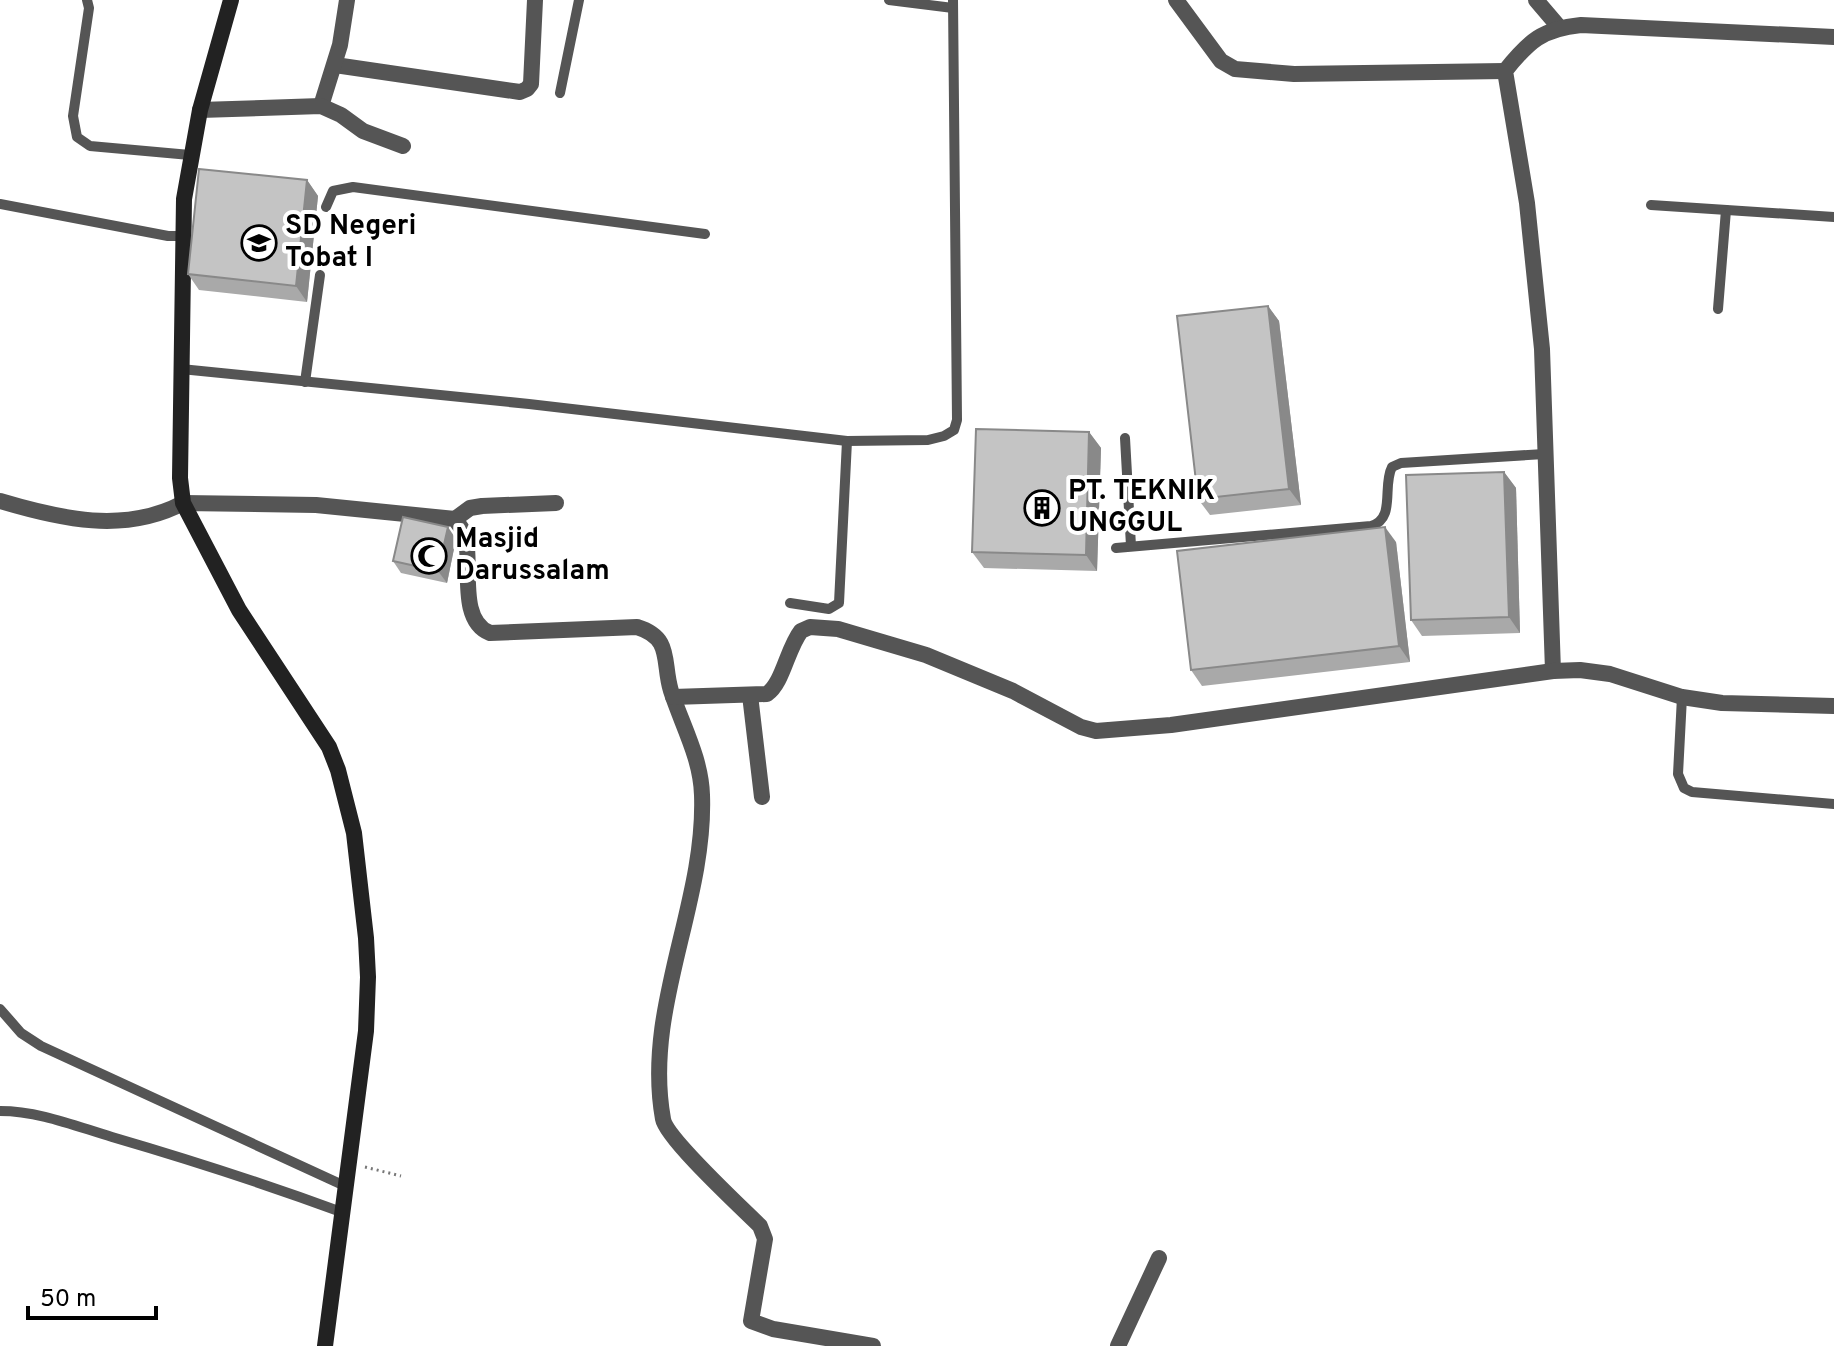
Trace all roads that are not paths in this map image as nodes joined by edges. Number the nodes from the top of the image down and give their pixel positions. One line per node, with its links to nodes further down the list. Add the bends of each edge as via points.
1 (87, 0): 18 (lane, via 73,116 77,137 90,146)
2 (231, 0): 16 (main road)
3 (347, 0): 12 (street)
4 (535, 0): 12 (street, via 531,84 520,92)
5 (579, 0): 14 (lane)
6 (889, 0): 9 (lane)
7 (1176, 0): 13 (street, via 1221,61 1235,69 1294,74)
8 (1536, 0): 10 (street)
9 (953, 4): 31 (lane, via 957,420 954,430 928,440)
10 (1559, 27): 11 (street); 13 (street, via 1541,34)
11 (1834, 37)
12 (335, 65): 15 (street)
13 (1505, 71): 32 (street, via 1527,203 1542,349)
14 (560, 93)
15 (321, 106): 16 (street); 17 (street, via 363,131)
16 (200, 110): 18 (main road)
17 (403, 146)
18 (190, 155): 25 (main road)
19 (0, 204): 25 (lane)
20 (1651, 205): 22 (lane)
21 (326, 207): 24 (lane, via 333,191 353,187)
22 (1726, 210): 23 (lane); 27 (lane)
23 (1834, 217)
24 (705, 234)
25 (182, 236): 28 (main road)
26 (320, 275): 29 (lane)
27 (1718, 309)
28 (181, 369): 29 (lane); 34 (main road)
29 (305, 382): 31 (lane)
30 (1125, 438): 37 (lane)
31 (847, 441): 39 (lane, via 839,603 829,609)
32 (1544, 454): 37 (lane, via 1401,463 1388,475 1385,517 1371,526); 40 (street)
33 (0, 501): 34 (street, via 90,522 164,513)
34 (183, 503): 36 (street, via 316,505); 49 (main road, via 239,610 321,733 347,800 361,881 368,977)
35 (556, 503): 36 (street, via 482,506)
36 (455, 519): 42 (street, via 465,536 468,588 480,629 650,631 665,651)
37 (1131, 546): 38 (lane)
38 (1116, 548)
39 (790, 603)
40 (1553, 671): 41 (street, via 1096,731 926,655 822,626 795,637 775,689); 43 (street, via 1610,674)
41 (750, 695): 42 (street); 45 (street)
42 (673, 697): 52 (street, via 696,757 703,796 695,879 662,1034 663,1119 671,1134 760,1226 765,1239 751,1321)
43 (1682, 697): 44 (street); 46 (lane, via 1678,774 1684,788)
44 (1834, 706)
45 (762, 797)
46 (1834, 804)
47 (0, 1009): 49 (lane, via 41,1046)
48 (0, 1111): 50 (lane, via 24,1111 160,1151)
49 (347, 1187): 50 (main road)
50 (344, 1213): 53 (main road)
51 (1159, 1258): 55 (street)
52 (844, 1344): 54 (street)
53 (325, 1346)
54 (873, 1346)
55 (1118, 1346)

